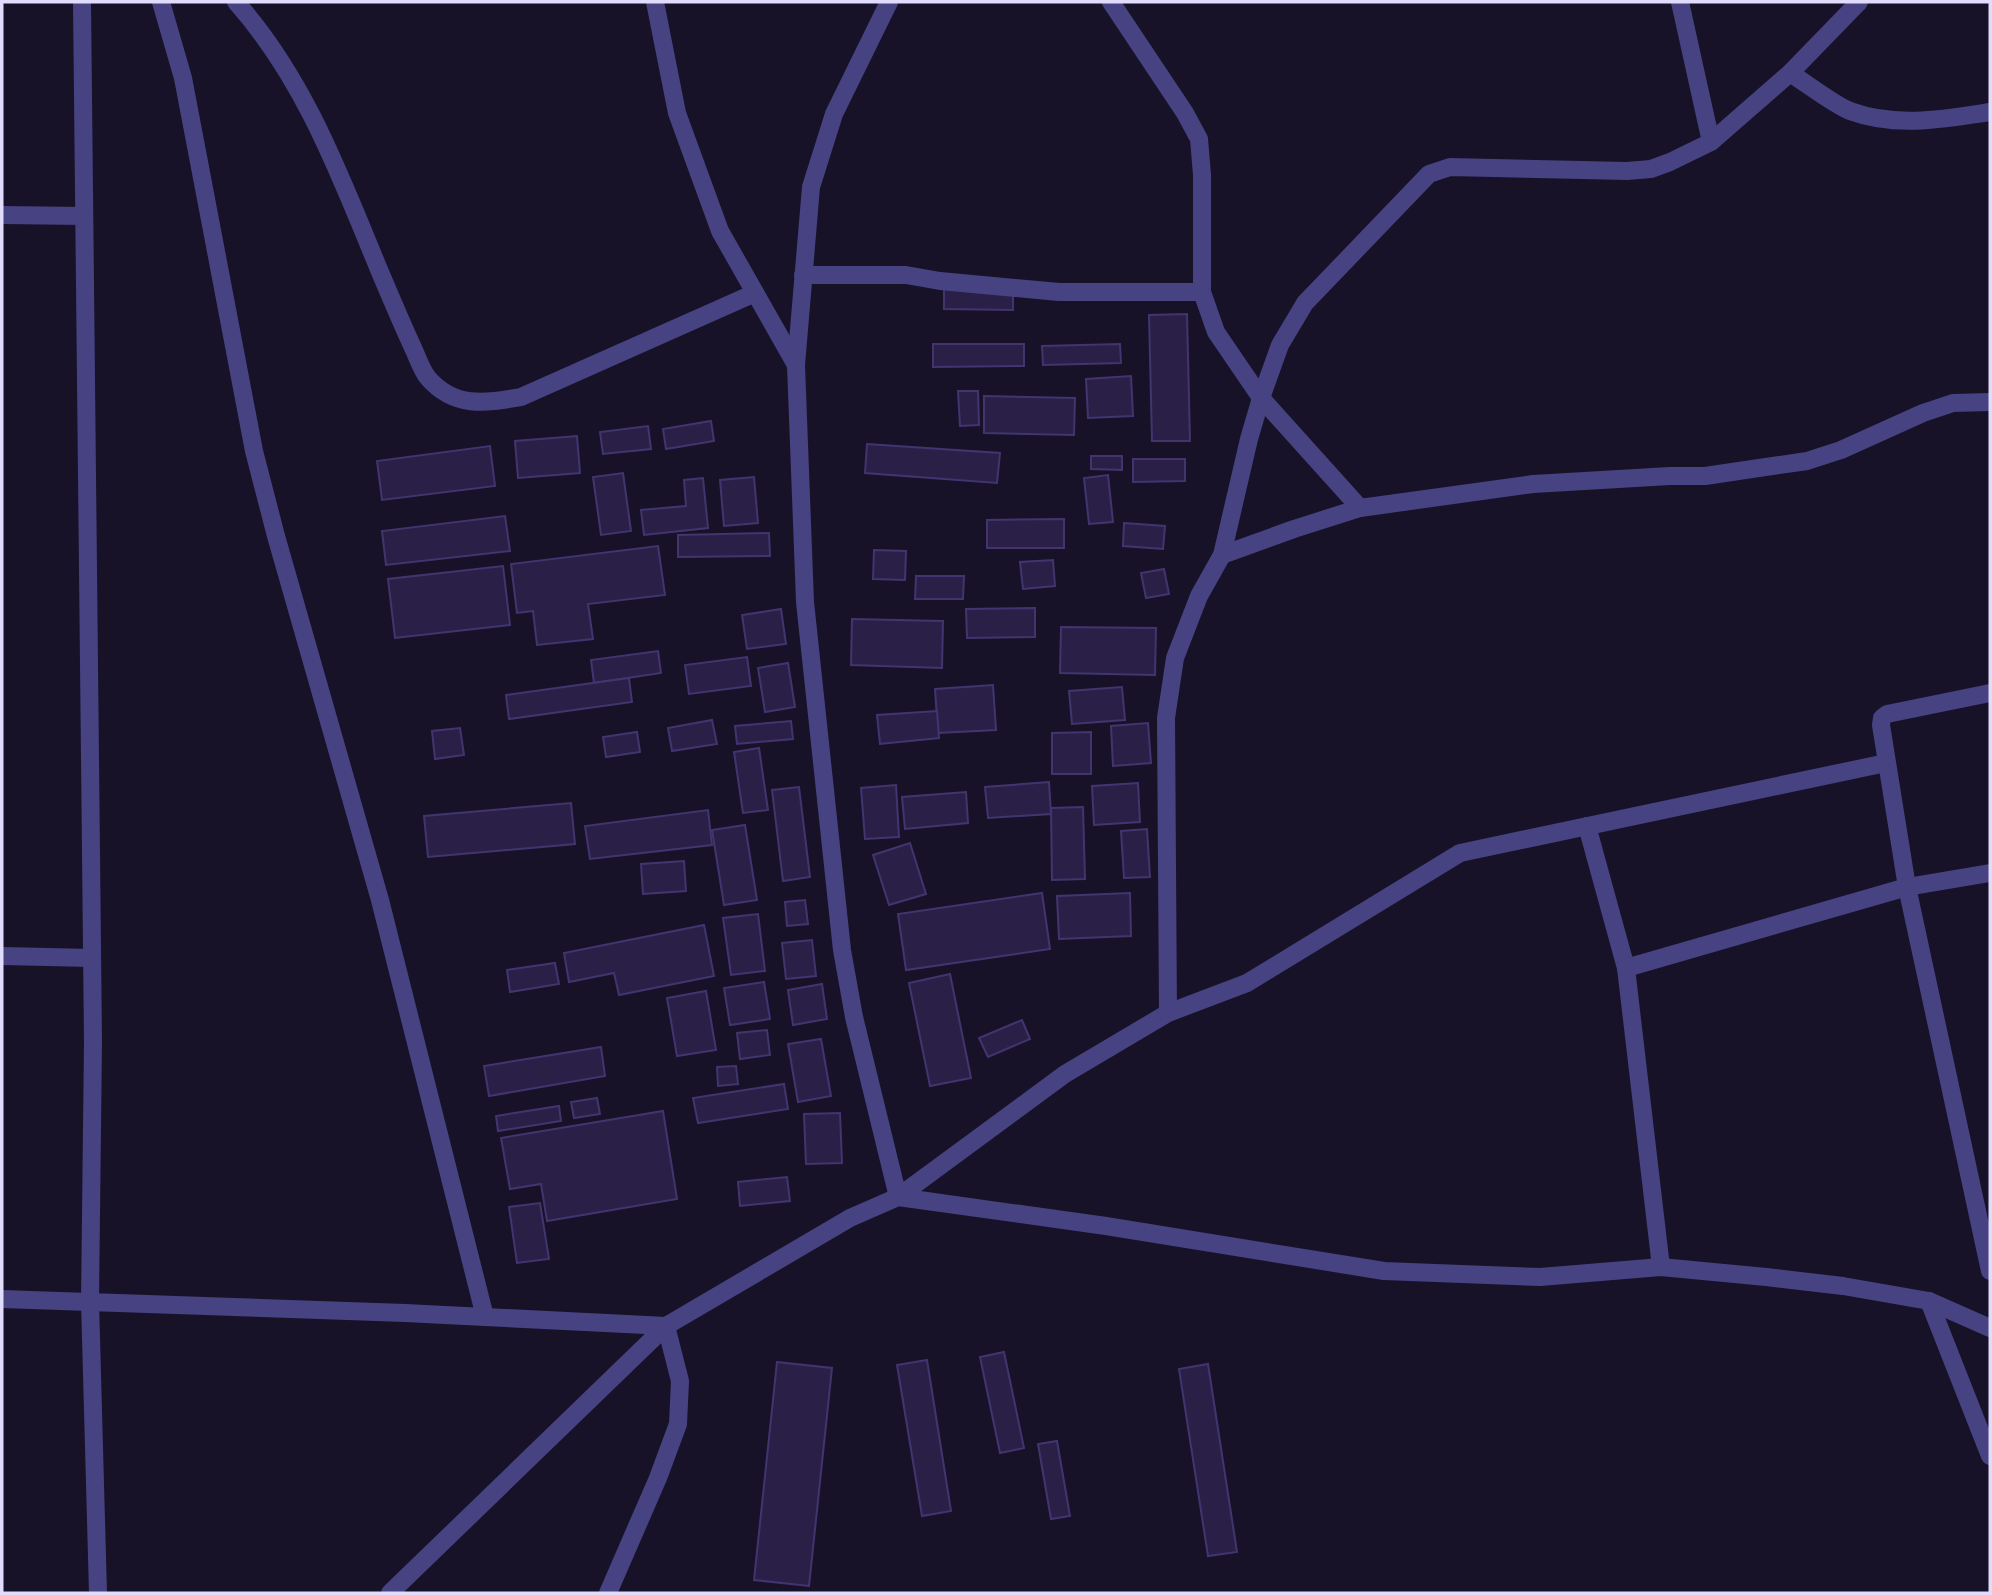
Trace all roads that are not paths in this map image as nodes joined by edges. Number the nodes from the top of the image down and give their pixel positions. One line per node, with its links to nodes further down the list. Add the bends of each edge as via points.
1 (82, 2): 13 (street)
2 (161, 2): 37 (street, via 183,78 254,451 380,900)
3 (236, 2): 16 (street, via 308,105 427,377 452,397 483,403 521,397)
4 (655, 2): 16 (street, via 677,113 720,231)
5 (889, 2): 14 (street, via 834,114 811,187)
6 (1111, 2): 15 (street, via 1199,139)
7 (1680, 2): 11 (street)
8 (1859, 2): 9 (street)
9 (1790, 73): 10 (street, via 1849,111 1888,120 1932,121); 11 (street)
10 (1990, 112)
11 (1711, 142): 18 (street, via 1651,169 1450,167 1429,174 1305,303 1280,345)
12 (2, 215): 13 (street)
13 (85, 216): 28 (street)
14 (803, 275): 15 (street, via 906,275 1059,292); 17 (street)
15 (1202, 292): 18 (street, via 1216,332)
16 (755, 293): 17 (street)
17 (796, 365): 31 (street, via 805,602 842,950)
18 (1261, 398): 20 (street); 21 (street)
19 (1990, 402): 20 (street, via 1953,402 1807,461 1705,477 1533,484)
20 (1360, 508): 21 (street)
21 (1222, 555): 30 (street, via 1199,596 1175,659 1166,718)
22 (1990, 693): 23 (street, via 1887,714 1881,725)
23 (1886, 763): 24 (street); 26 (street)
24 (1587, 826): 29 (street); 30 (street, via 1460,853 1247,983)
25 (1990, 873): 26 (street)
26 (1907, 887): 29 (street); 33 (street)
27 (2, 956): 28 (street)
28 (92, 958): 35 (street)
29 (1626, 968): 32 (street)
30 (1168, 1013): 31 (street, via 1065,1074)
31 (898, 1198): 32 (street, via 1384,1270 1541,1277); 38 (street, via 850,1218)
32 (1661, 1267): 36 (street, via 1843,1286)
33 (1990, 1271)
34 (2, 1298): 35 (street)
35 (90, 1301): 37 (street); 41 (street)
36 (1929, 1301): 39 (street); 40 (street)
37 (485, 1317): 38 (street)
38 (666, 1326): 42 (street); 43 (street, via 680,1381 678,1424)
39 (1990, 1328)
40 (1990, 1456)
41 (98, 1593)
42 (390, 1593)
43 (608, 1593)

